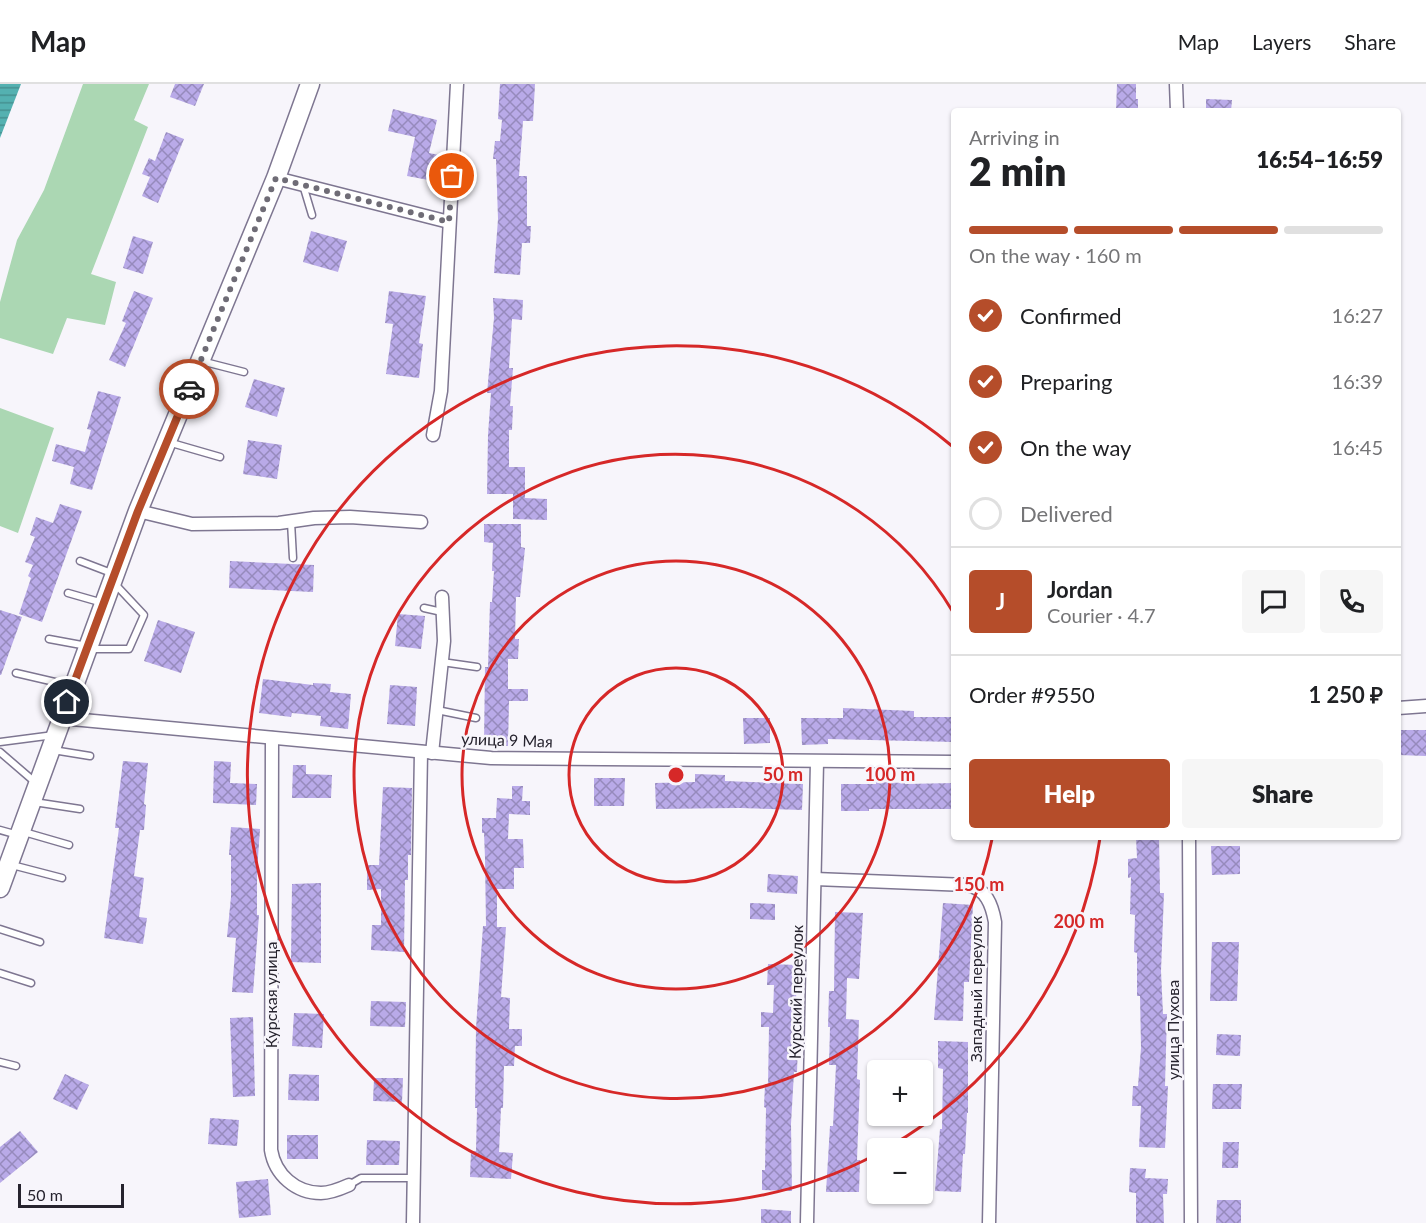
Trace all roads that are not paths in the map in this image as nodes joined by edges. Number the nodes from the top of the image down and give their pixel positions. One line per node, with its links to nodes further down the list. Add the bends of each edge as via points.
1 (310, 84): 5 (street)
2 (457, 84): 8 (street)
3 (1176, 84): 4 (street)
4 (1177, 108)
5 (276, 178): 6 (street); 9 (street)
6 (303, 185): 7 (lane); 8 (street)
7 (312, 215)
8 (449, 222): 11 (street, via 441,391)
9 (201, 361): 10 (lane); 12 (street)
10 (244, 372)
11 (433, 435)
12 (167, 441): 13 (lane); 14 (street)
13 (220, 458)
14 (138, 511): 15 (street, via 192,524); 19 (street)
15 (291, 522): 16 (street, via 350,517); 17 (lane)
16 (421, 522)
17 (293, 558)
18 (80, 561): 19 (lane)
19 (113, 577): 22 (street); 26 (lane, via 144,615 129,649)
20 (69, 593): 22 (lane)
21 (442, 597): 24 (street)
22 (104, 603): 26 (street)
23 (424, 608): 24 (lane)
24 (442, 612): 27 (street)
25 (49, 639): 26 (lane)
26 (87, 647): 30 (street)
27 (441, 662): 28 (lane); 33 (street, via 433,690)
28 (477, 667)
29 (16, 673): 30 (lane)
30 (73, 686): 35 (street)
31 (1426, 706): 32 (street)
32 (1401, 708)
33 (437, 710): 34 (lane); 39 (street)
34 (476, 717)
35 (55, 734): 36 (street, улица 9 Мая); 37 (lane); 40 (lane); 43 (street)
36 (272, 738): 39 (street, улица 9 Мая); 60 (street, Курская улица, via 272,1158 283,1177 312,1192 323,1194)
37 (0, 742)
38 (0, 752): 43 (lane)
39 (427, 752): 41 (street, улица 9 Мая, via 491,758); 59 (street)
40 (90, 756)
41 (817, 762): 42 (street, улица 9 Мая); 51 (street, Курский переулок)
42 (951, 762)
43 (34, 793): 44 (lane); 46 (street)
44 (80, 809)
45 (0, 830): 46 (lane)
46 (20, 833): 48 (lane); 49 (street)
47 (1189, 840): 64 (street, улица Пухова)
48 (69, 845)
49 (5, 867): 50 (lane); 52 (street)
50 (62, 879)
51 (815, 879): 62 (street, Курский переулок); 63 (street, Западный переулок, via 967,885 978,888 989,901 995,930)
52 (0, 888)
53 (0, 930): 54 (lane)
54 (40, 942)
55 (0, 973): 56 (lane)
56 (31, 983)
57 (0, 1062): 58 (lane)
58 (16, 1066)
59 (414, 1178): 60 (lane, via 361,1178); 61 (street)
60 (349, 1185)
61 (413, 1223)
62 (807, 1223)
63 (989, 1223)
64 (1191, 1223)

